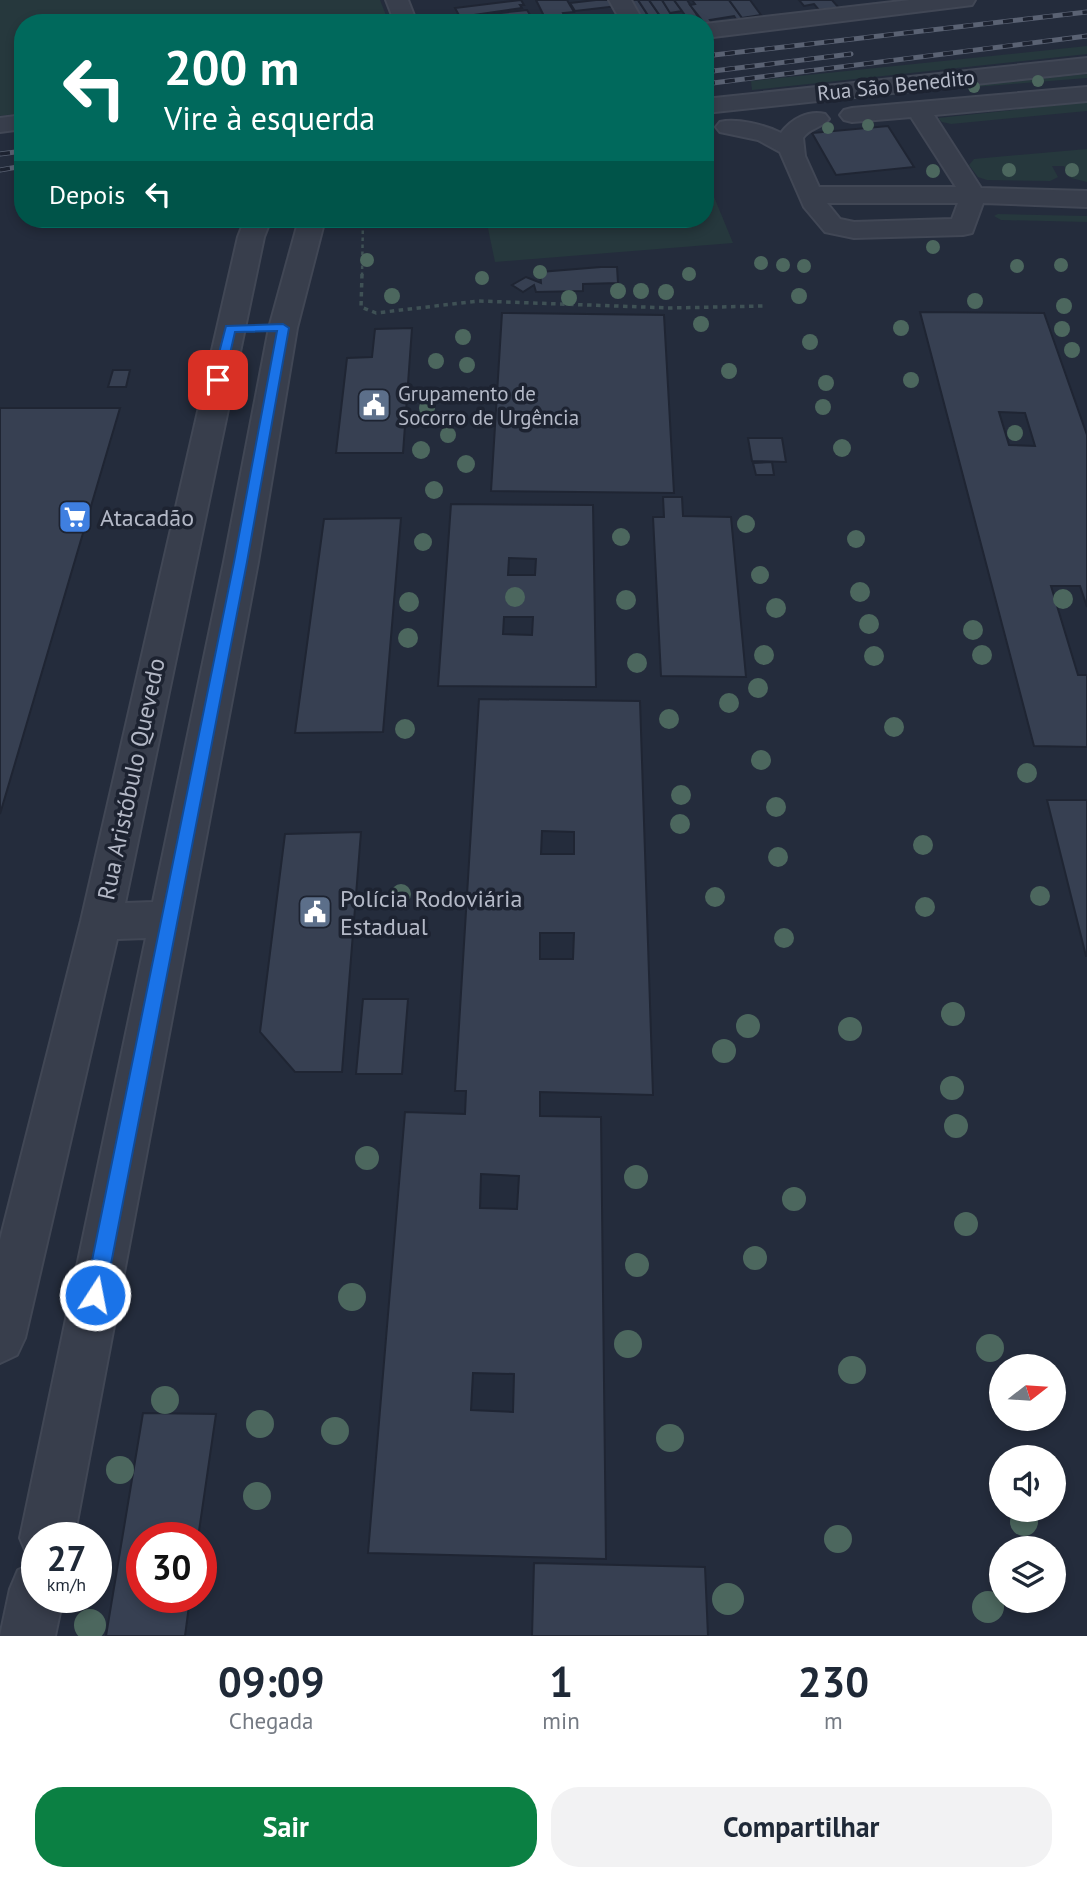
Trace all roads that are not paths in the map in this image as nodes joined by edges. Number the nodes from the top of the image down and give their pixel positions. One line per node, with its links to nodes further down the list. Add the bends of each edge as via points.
1 (762, 0): 3 (street)
2 (964, 0): 3 (street)
3 (779, 22): 4 (street)
4 (714, 30)
5 (1087, 65): 7 (street, Rua São Benedito)
6 (1087, 94): 8 (street)
7 (714, 105)
8 (918, 109): 9 (street); 14 (street)
9 (817, 119): 10 (street); 11 (street, via 798,128)
10 (716, 128): 11 (street, via 765,134)
11 (789, 147): 13 (street)
12 (1074, 191): 14 (street)
13 (810, 195): 14 (street); 14 (street, via 824,220 854,230 963,227)
14 (973, 195)
15 (254, 228): 17 (street, Rua Aristóbulo Quevedo)
16 (310, 228): 18 (street)
17 (230, 328): 18 (street); 20 (street, Rua Aristóbulo Quevedo)
18 (283, 328): 19 (street)
19 (168, 920): 20 (street); 22 (street)
20 (101, 921): 21 (street, Rua Aristóbulo Quevedo)
21 (0, 1338)
22 (50, 1522)
23 (32, 1613): 24 (street)
24 (27, 1636)

